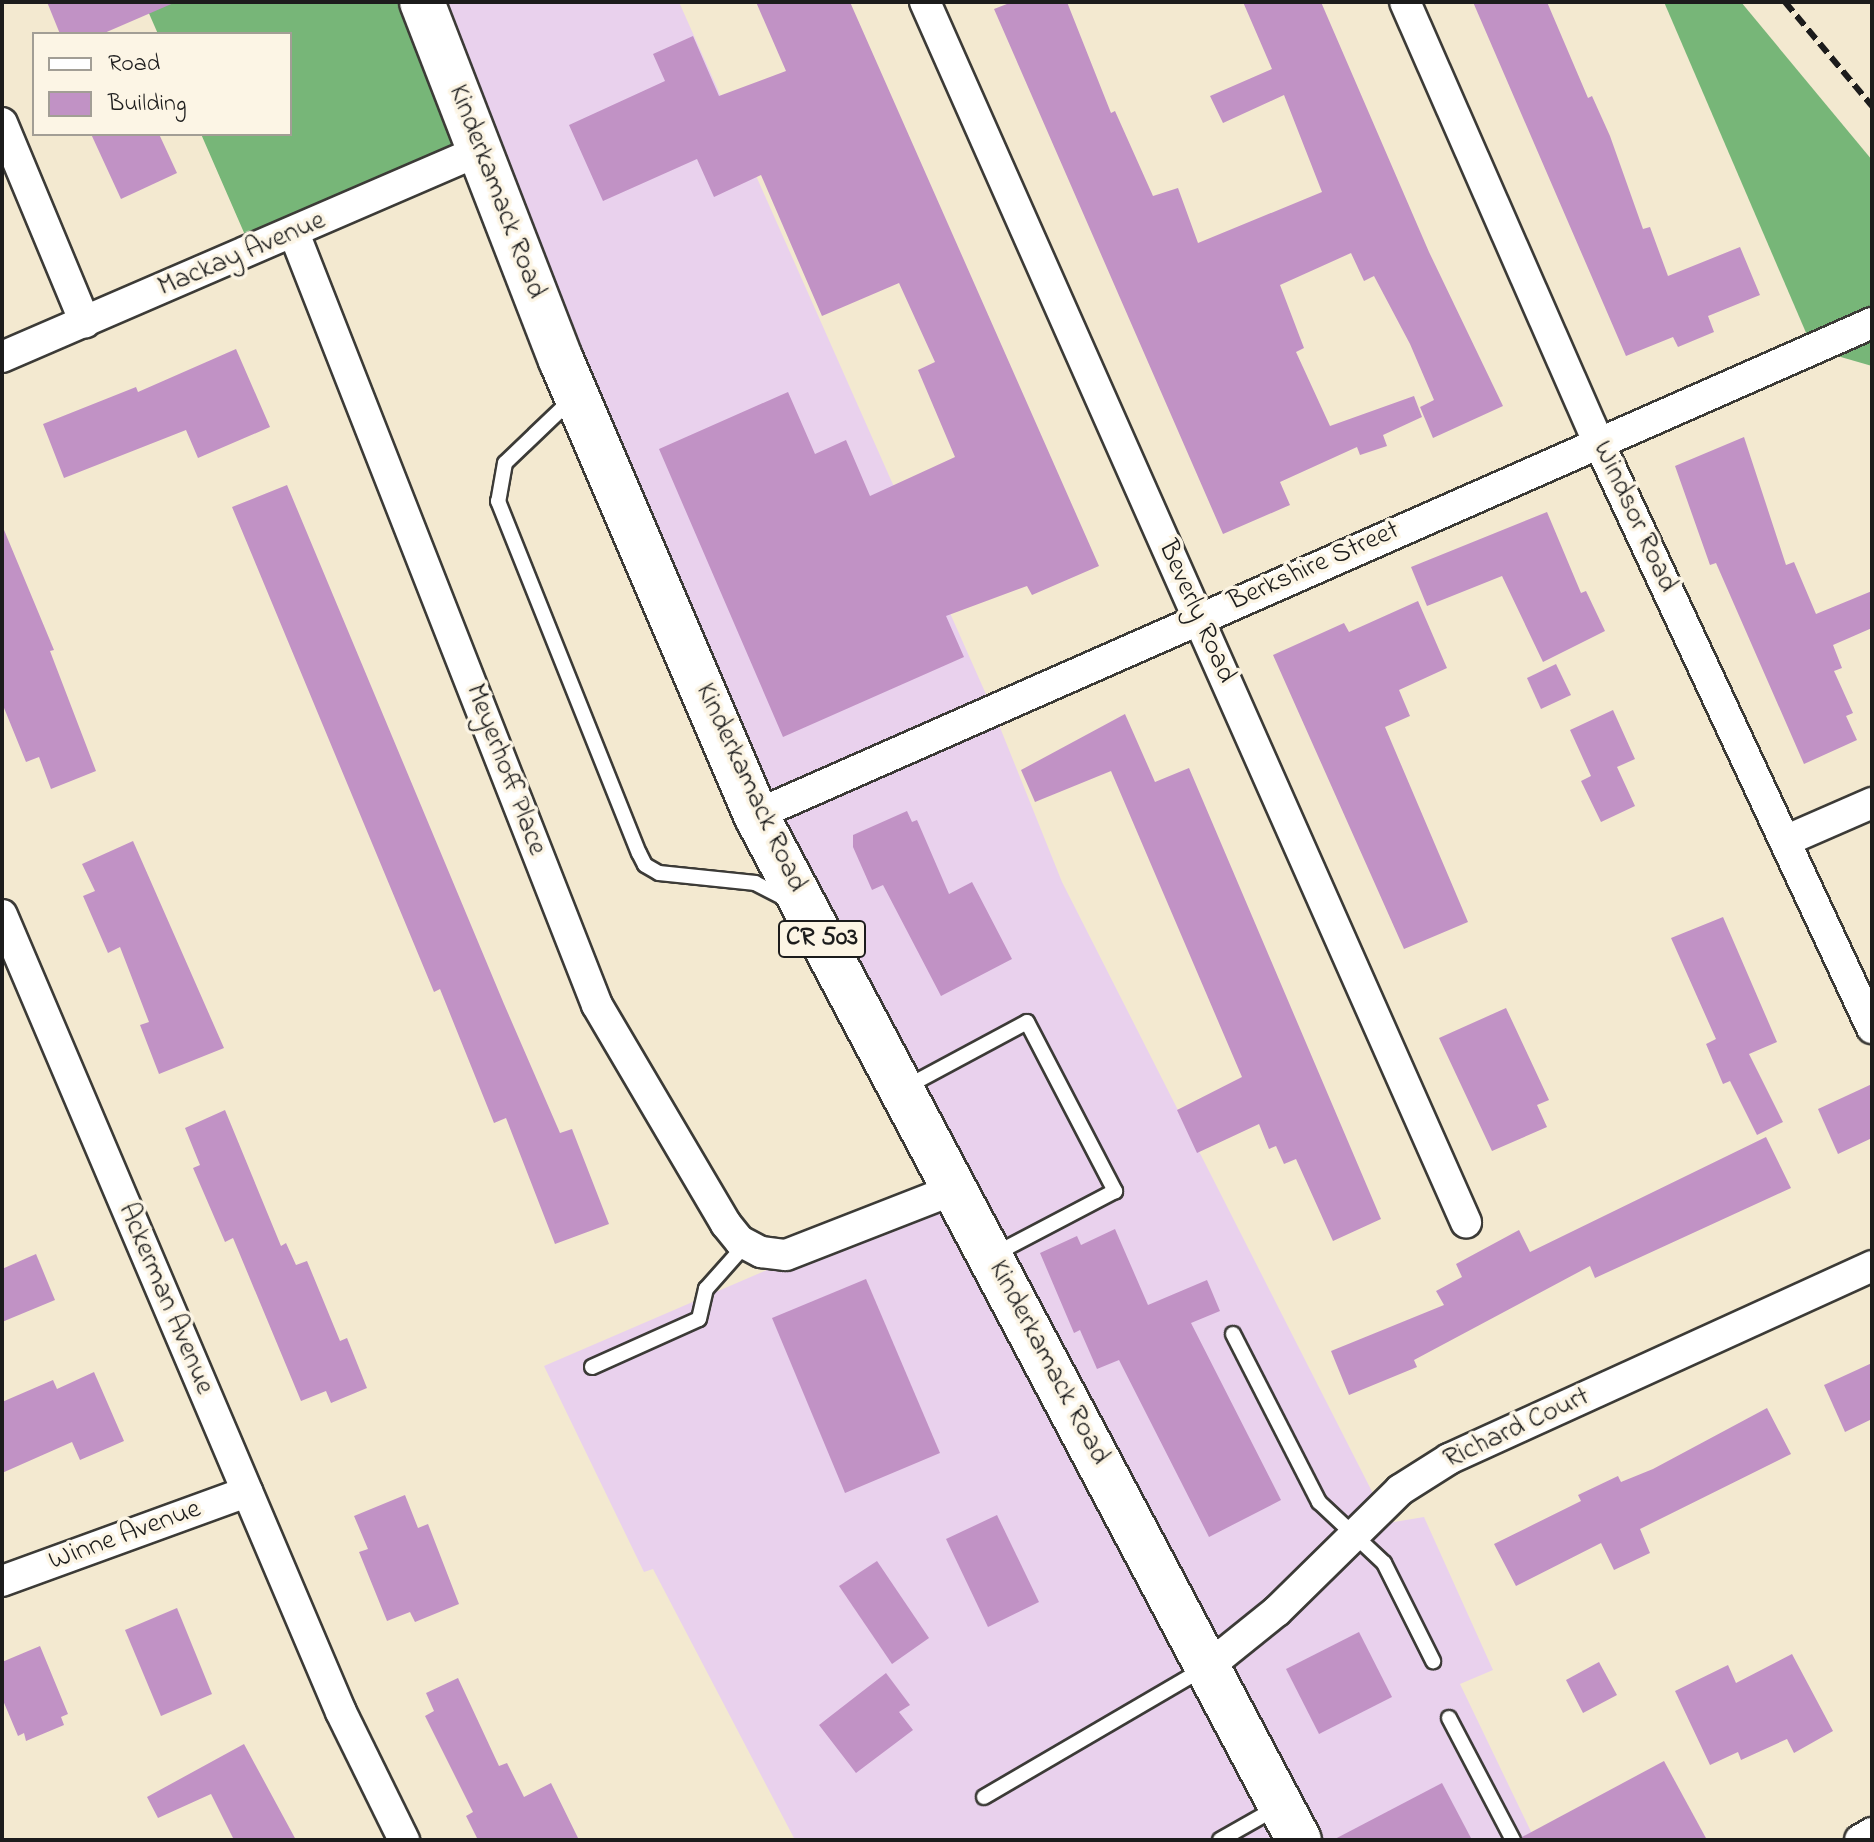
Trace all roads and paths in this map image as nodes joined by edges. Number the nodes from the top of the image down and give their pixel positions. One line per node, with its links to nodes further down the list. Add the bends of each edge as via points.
1 (422, 2): 5 (main road, Kinderkamack Road / CR 503)
2 (925, 2): 12 (street, Beverly Road)
3 (1405, 2): 11 (street, Windsor Road)
4 (2, 123): 7 (street)
5 (481, 150): 6 (street, Mackay Avenue); 10 (main road, Kinderkamack Road / CR 503)
6 (294, 233): 7 (street, Mackay Avenue); 22 (street, Meyerhoff Place, via 597,1005 726,1224)
7 (85, 322): 9 (street, Mackay Avenue)
8 (1872, 323): 11 (street, Berkshire Street)
9 (2, 357)
10 (577, 395): 14 (main road, Kinderkamack Road / CR 503); 17 (lane, via 505,463 498,501 639,853 645,865 659,873 766,886)
11 (1598, 441): 12 (street, Berkshire Street); 15 (street, Windsor Road)
12 (1199, 618): 14 (street, Berkshire Street); 21 (street, Beverly Road)
13 (1872, 803): 15 (street)
14 (756, 815): 17 (main road, Kinderkamack Road / CR 503)
15 (1785, 841): 18 (street, Windsor Road)
16 (2, 915): 27 (street, Ackerman Avenue)
17 (810, 915): 19 (main road, Kinderkamack Road / CR 503)
18 (1872, 1028)
19 (902, 1089): 20 (main road, Kinderkamack Road / CR 503); 23 (lane, via 1027,1022 1115,1191)
20 (955, 1189): 22 (street, via 786,1255); 23 (main road, Kinderkamack Road / CR 503)
21 (1466, 1222)
22 (746, 1244): 26 (lane, via 706,1289 699,1319)
23 (991, 1256): 31 (main road, Kinderkamack Road / CR 503)
24 (1872, 1266): 28 (street, Richard Court, via 1449,1459 1400,1490)
25 (1233, 1334): 28 (lane, via 1319,1502)
26 (592, 1367)
27 (247, 1492): 29 (street, Winne Avenue); 36 (street, Ackerman Avenue)
28 (1353, 1539): 30 (lane, via 1384,1563); 31 (street, Richard Court)
29 (2, 1581)
30 (1433, 1661)
31 (1210, 1665): 33 (lane); 34 (main road, Kinderkamack Road / CR 503)
32 (1449, 1718): 38 (lane)
33 (984, 1797)
34 (1290, 1822): 37 (lane)
35 (1872, 1833): 39 (street)
36 (404, 1840)
37 (1220, 1840)
38 (1513, 1840)
39 (1860, 1840)

